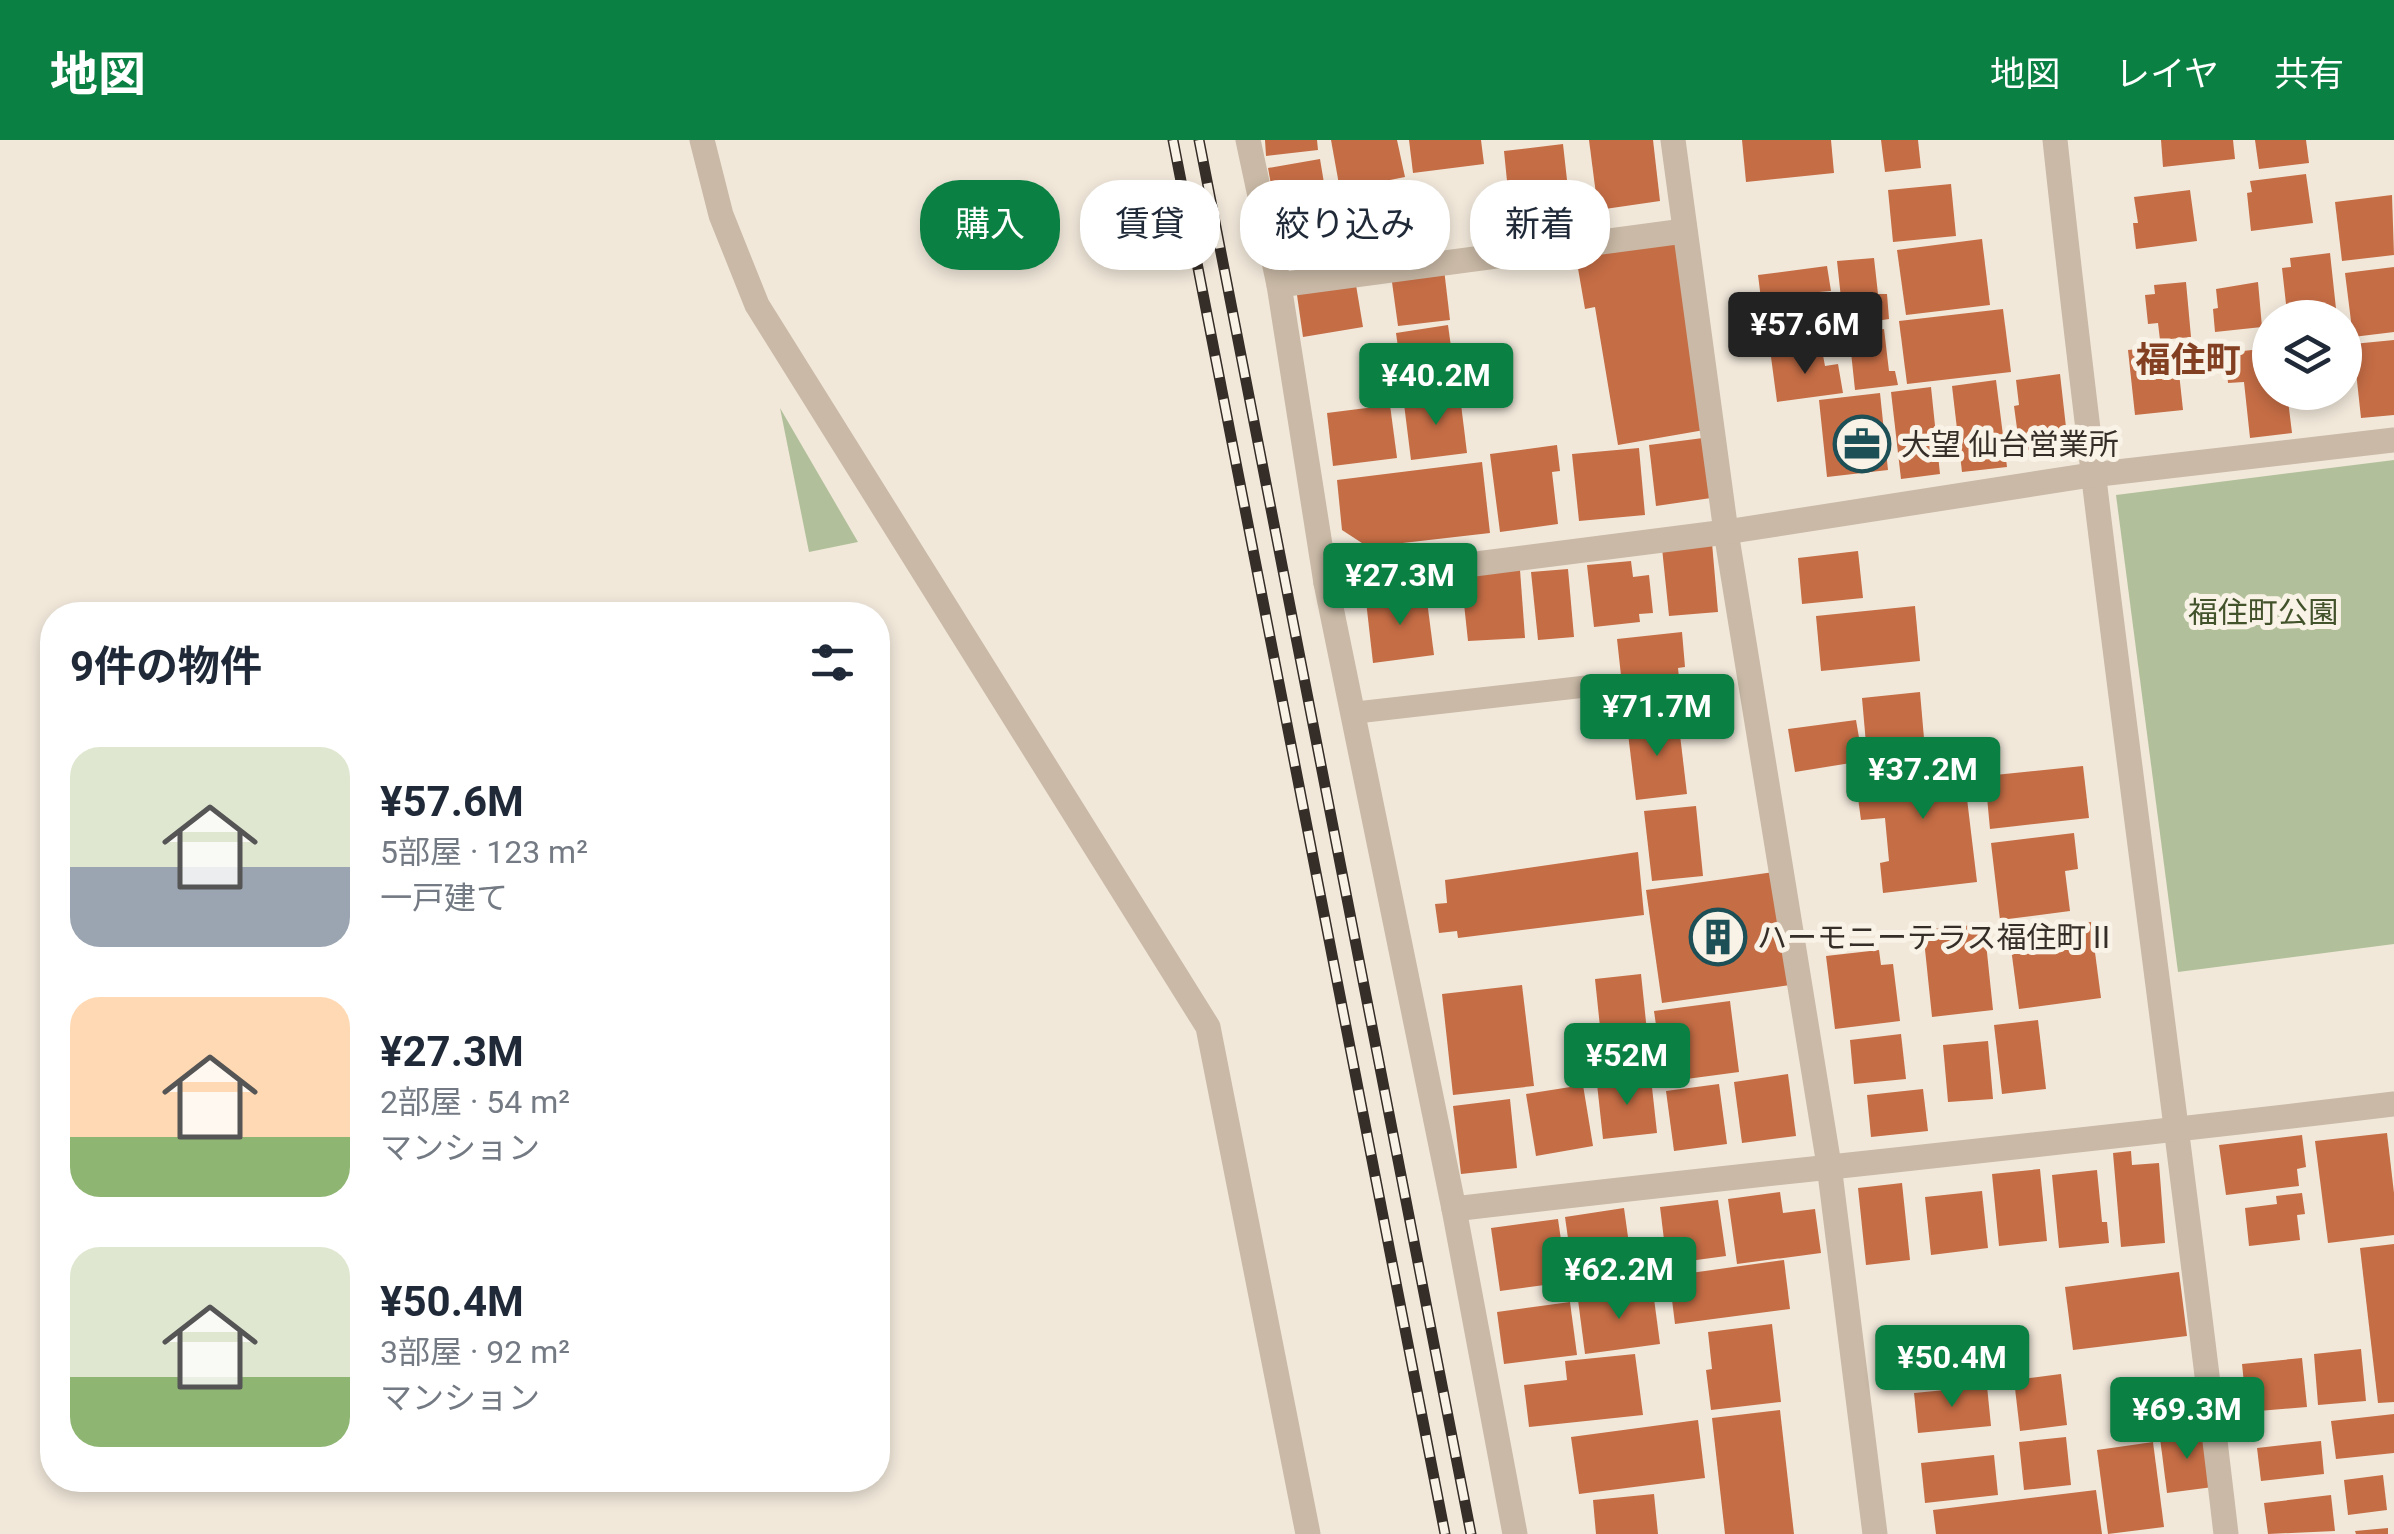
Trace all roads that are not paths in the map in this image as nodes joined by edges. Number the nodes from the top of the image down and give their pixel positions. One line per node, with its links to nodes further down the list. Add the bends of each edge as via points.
1 (702, 140): 17 (street, via 721,214 757,305 1208,1027)
2 (1248, 140): 6 (street)
3 (1673, 140): 5 (street)
4 (2055, 140): 8 (street)
5 (1684, 231): 6 (street); 9 (street)
6 (1279, 285): 10 (street)
7 (2394, 440): 8 (street)
8 (2091, 475): 9 (street); 14 (street)
9 (1726, 532): 10 (street); 15 (street)
10 (1326, 582): 12 (street)
11 (1599, 685): 12 (lane)
12 (1352, 714): 16 (street)
13 (2394, 1104): 14 (street)
14 (2179, 1130): 15 (street); 20 (street)
15 (1830, 1165): 16 (street); 19 (street)
16 (1454, 1209): 18 (street)
17 (1308, 1534)
18 (1514, 1534)
19 (1874, 1534)
20 (2226, 1534)

